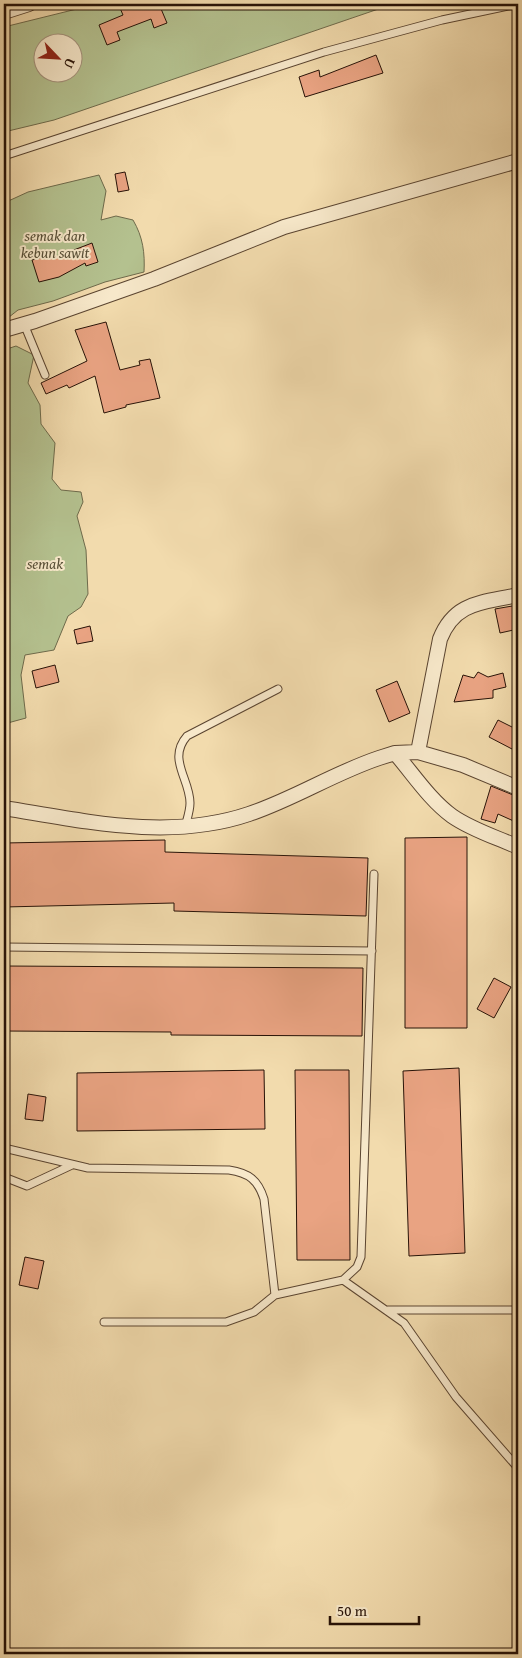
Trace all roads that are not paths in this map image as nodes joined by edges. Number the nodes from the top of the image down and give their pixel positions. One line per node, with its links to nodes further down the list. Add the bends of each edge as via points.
1 (29, 4): 3 (street)
2 (518, 4): 4 (lane, via 442,20 324,52)
3 (4, 12)
4 (4, 156)
5 (518, 161): 6 (street, via 284,226 154,279)
6 (24, 324): 7 (street); 8 (lane)
7 (4, 330)
8 (45, 375)
9 (518, 595): 11 (street, via 460,609 444,627)
10 (278, 689): 15 (lane, via 187,736 182,742 178,756 190,804)
11 (418, 752): 12 (street); 13 (street, via 463,765)
12 (395, 753): 15 (street, via 361,764 249,814 203,826); 16 (street, via 452,816)
13 (518, 788)
14 (4, 808): 15 (street, via 118,826)
15 (185, 827)
16 (518, 847)
17 (374, 874): 19 (lane)
18 (4, 946): 19 (lane)
19 (372, 951): 23 (lane, via 360,1257 357,1267)
20 (4, 1148): 21 (lane)
21 (72, 1165): 22 (lane, via 30,1185); 24 (lane, via 229,1170 252,1177 260,1186 264,1199)
22 (4, 1177)
23 (343, 1280): 24 (lane); 25 (lane)
24 (275, 1295): 27 (lane, via 254,1312 226,1322)
25 (388, 1310): 26 (lane); 28 (lane, via 413,1334 456,1397)
26 (518, 1310)
27 (104, 1322)
28 (518, 1468)

